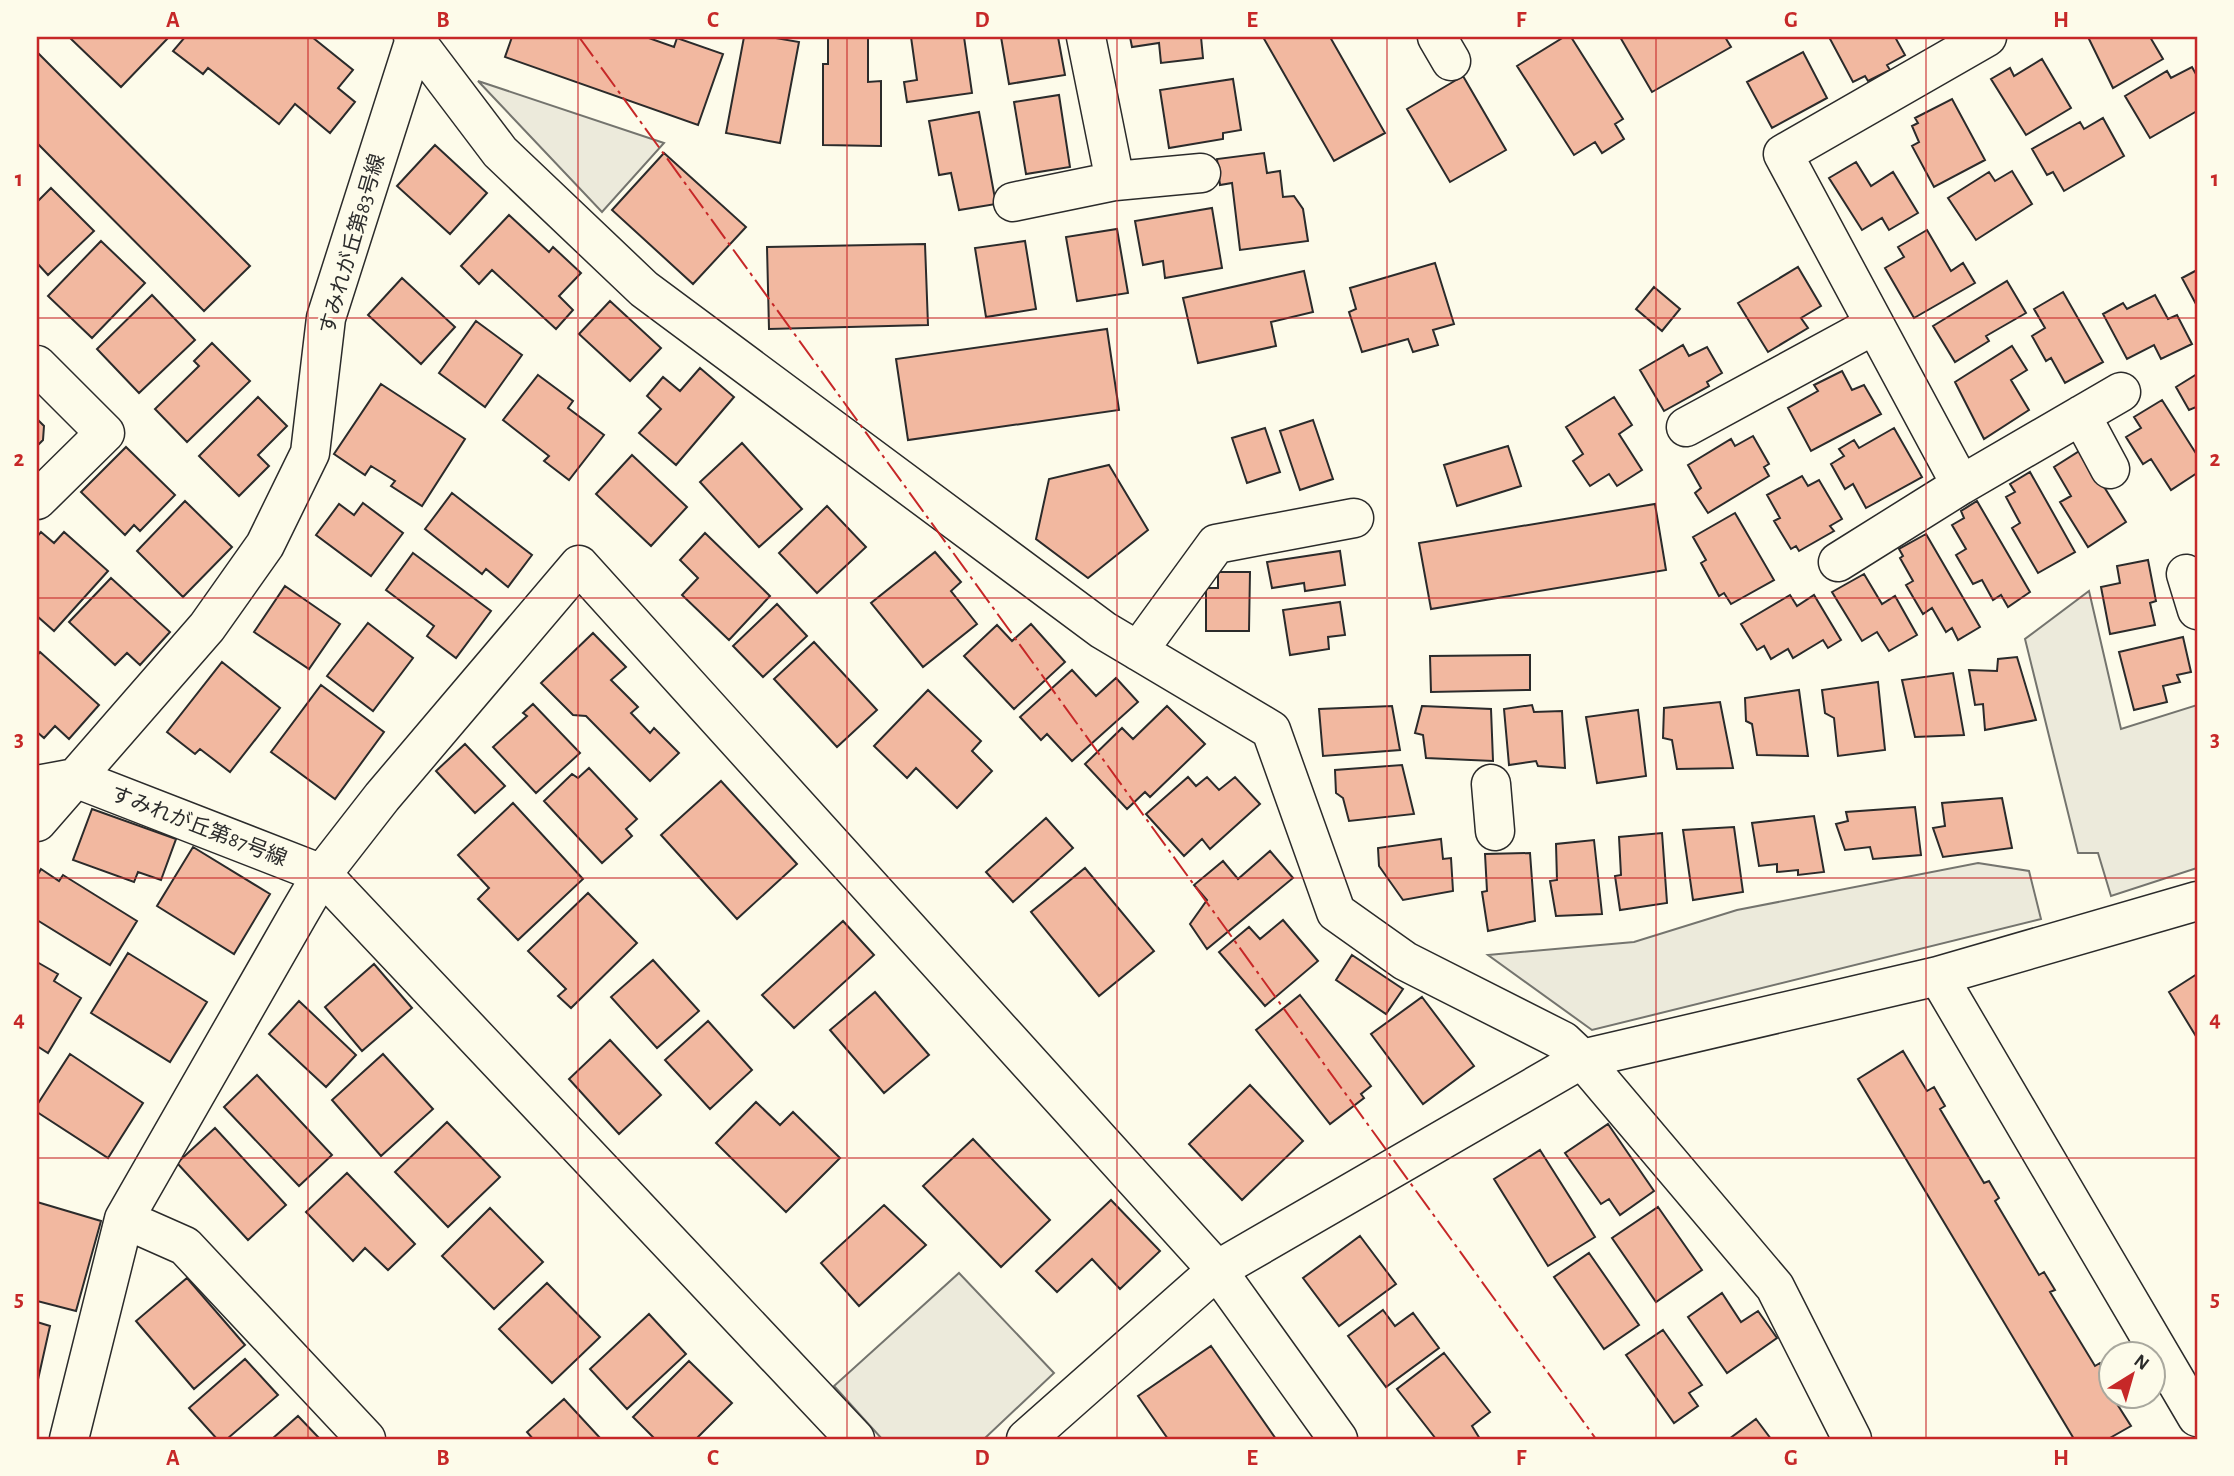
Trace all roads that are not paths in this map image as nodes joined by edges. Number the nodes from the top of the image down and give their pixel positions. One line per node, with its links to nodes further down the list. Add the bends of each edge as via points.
1 (1086, 37): 5 (street)
2 (1987, 37): 7 (street, via 1783,154)
3 (414, 38): 19 (street, via 500,152 644,289 1092,622); 20 (street, すみれが丘第83号線, via 326,318 310,453 265,545 207,628)
4 (1201, 173): 5 (street)
5 (1115, 181): 6 (street)
6 (1013, 202)
7 (1874, 325): 11 (street); 13 (street)
8 (37, 365): 14 (street, via 105,433)
9 (2121, 392): 10 (street)
10 (2081, 415): 12 (street); 13 (street)
11 (1686, 427)
12 (2110, 468)
13 (1961, 485): 16 (street)
14 (37, 500)
15 (1354, 519): 19 (street, via 1216,544)
16 (1838, 562)
17 (2186, 574): 18 (street)
18 (2197, 610)
19 (1138, 651): 28 (street, via 1272,730 1336,912 1405,961 1563,1041)
20 (75, 778): 22 (street); 23 (street, すみれが丘第83号線); 25 (street, すみれが丘第87号線)
21 (1491, 784): 24 (street)
22 (37, 785)
23 (37, 822)
24 (1495, 831)
25 (323, 874): 29 (street); 30 (street, via 382,797 579,565); 34 (street)
26 (2197, 901): 27 (street)
27 (1938, 976): 28 (street); 31 (street)
28 (1581, 1059): 30 (street); 37 (street, via 1775,1287)
29 (124, 1219): 32 (street); 33 (street, via 186,1246)
30 (1217, 1270): 35 (street); 36 (street)
31 (2197, 1417)
32 (69, 1439)
33 (366, 1439)
34 (855, 1439)
35 (1026, 1439)
36 (1338, 1439)
37 (1852, 1439)

